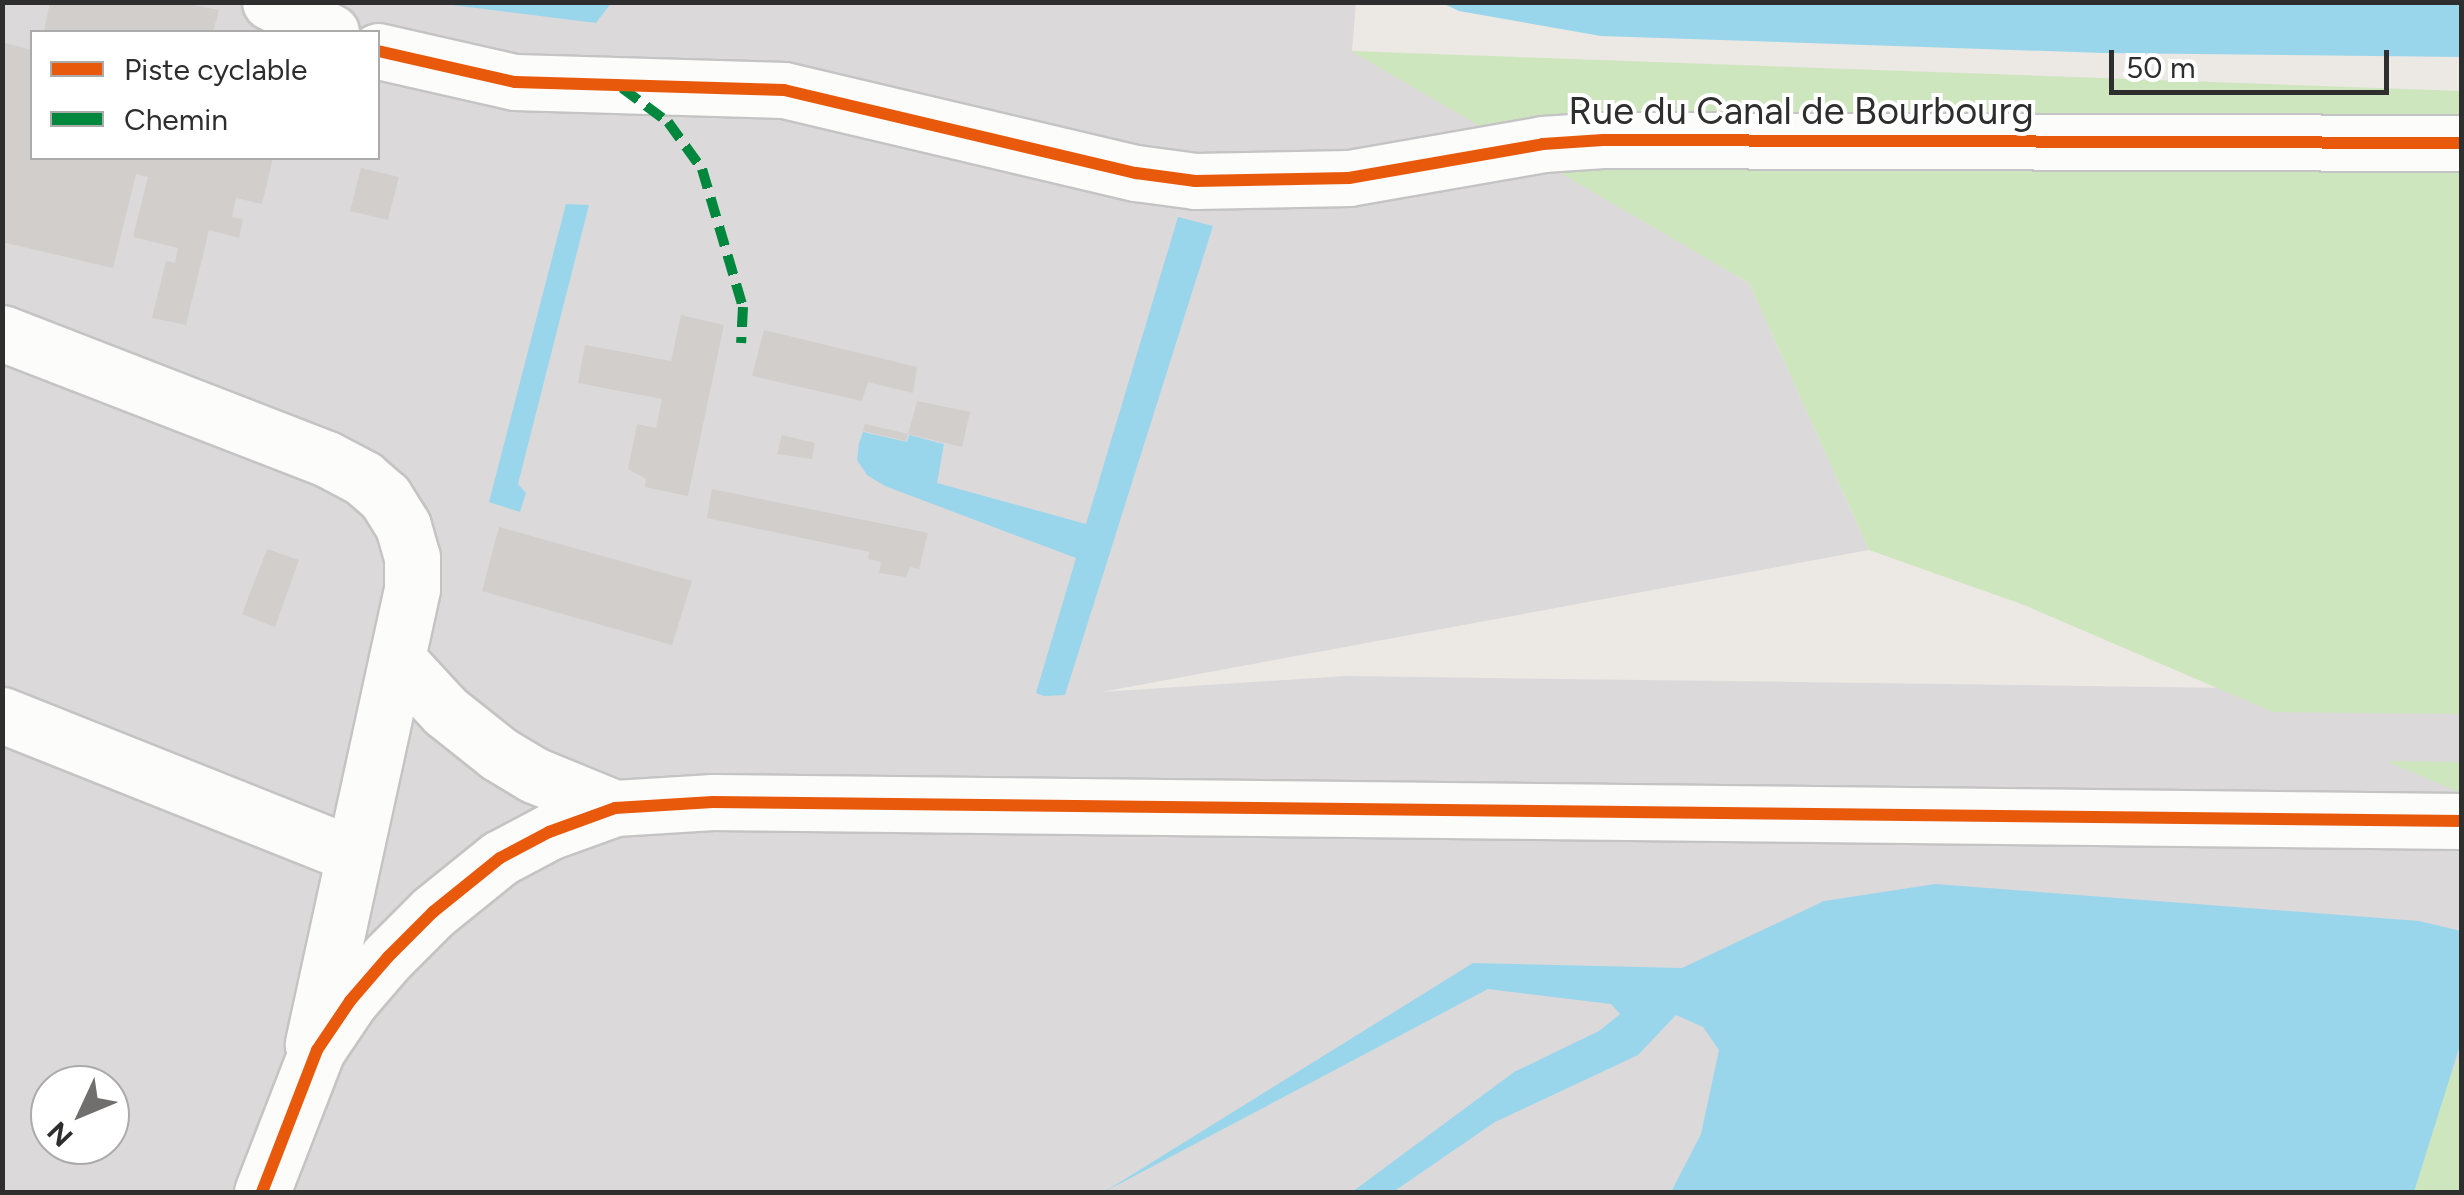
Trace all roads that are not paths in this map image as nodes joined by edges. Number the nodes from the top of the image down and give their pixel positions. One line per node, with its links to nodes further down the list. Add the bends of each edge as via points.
1 (270, 2): 2 (street)
2 (327, 30)
3 (380, 52): 4 (street, Rue du Canal de Bourbourg, via 528,83 784,90 1136,173 1194,180 1348,178 1603,140)
4 (2462, 142)
5 (2, 332): 6 (street, via 327,460 374,487 396,511 412,557)
6 (397, 658): 8 (street, via 444,710 490,747 534,775); 10 (street)
7 (2, 715): 10 (street)
8 (615, 808): 9 (street, via 713,802); 11 (street, via 525,844 454,894 359,990)
9 (2462, 821)
10 (352, 854): 11 (street)
11 (310, 1065): 12 (street)
12 (262, 1192)

